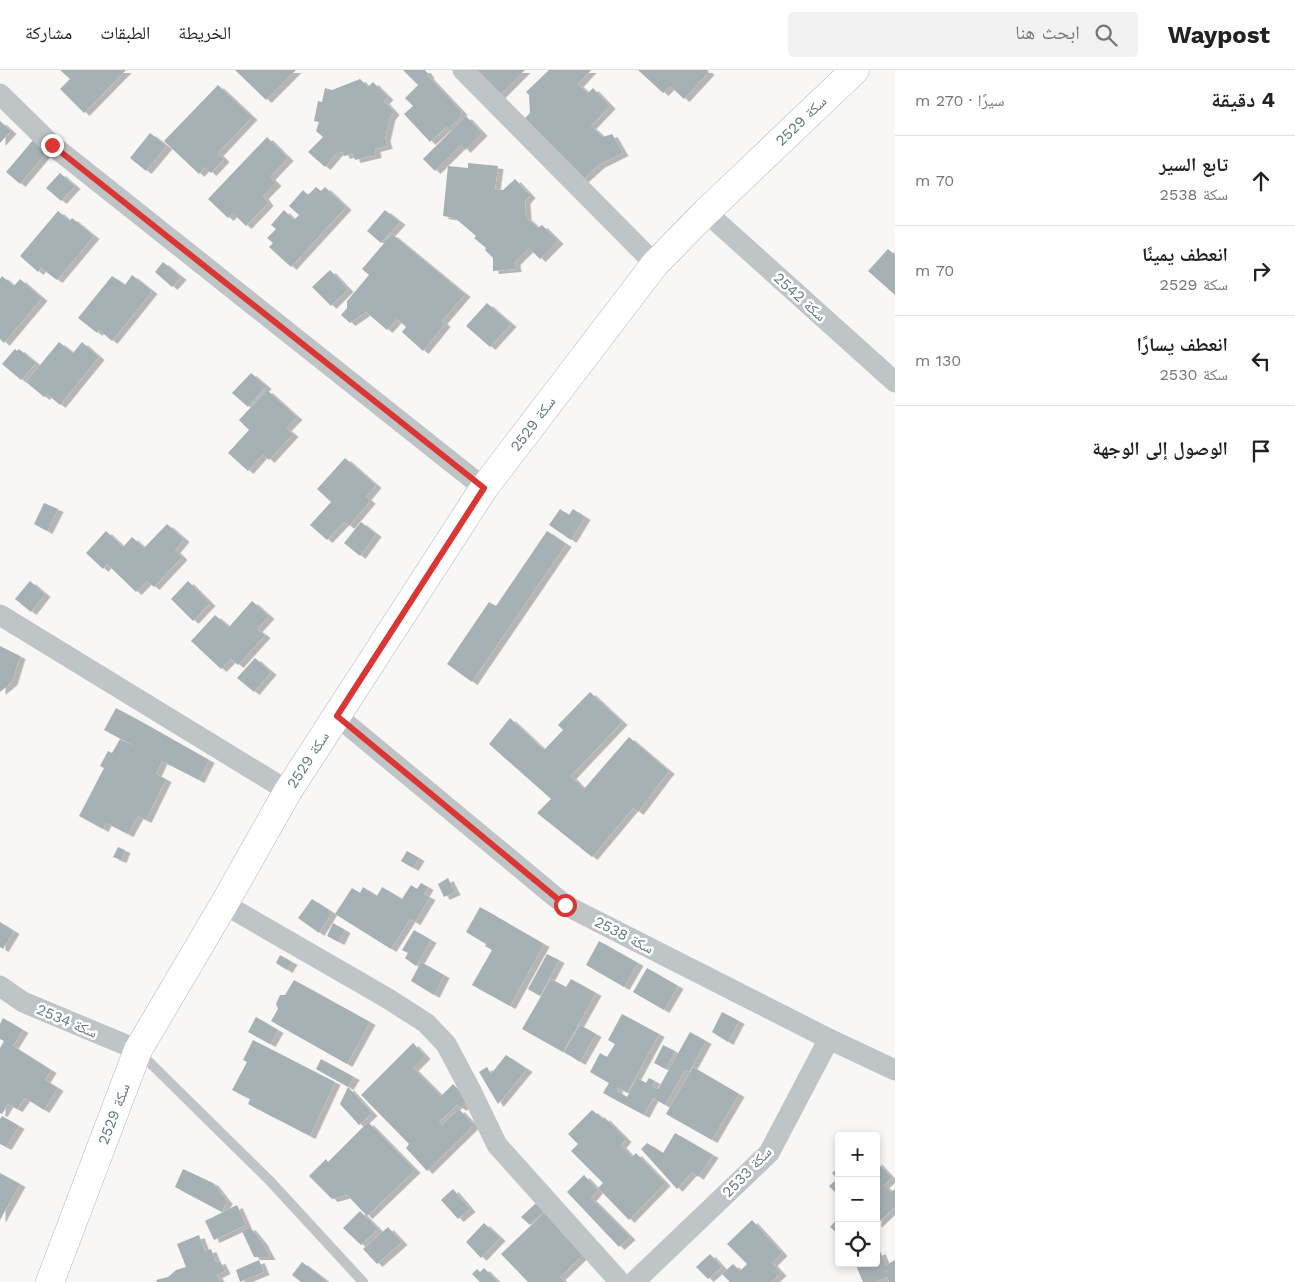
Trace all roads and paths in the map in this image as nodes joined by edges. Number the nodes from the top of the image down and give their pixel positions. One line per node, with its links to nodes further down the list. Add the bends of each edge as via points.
1 (463, 70): 5 (street)
2 (855, 70): 4 (street, سكة 2529)
3 (0, 94): 7 (street, via 52,145)
4 (706, 212): 5 (street, سكة 2529); 6 (street, سكة 2542)
5 (656, 264): 7 (street, سكة 2529)
6 (895, 382)
7 (484, 488): 9 (street, سكة 2529)
8 (0, 615): 10 (street)
9 (337, 716): 10 (street, سكة 2529); 13 (street, سكة 2538, via 565,905)
10 (288, 790): 11 (street, سكة 2529)
11 (224, 904): 14 (street, سكة 2529); 18 (street, via 426,1023 446,1044 497,1145)
12 (0, 986): 14 (street, سكة 2534, via 23,1002)
13 (829, 1039): 15 (street, سكة 2538); 19 (street, سكة 2533, via 769,1153)
14 (138, 1050): 16 (street, سكة 2529); 17 (lane, via 270,1180)
15 (895, 1070)
16 (50, 1282)
17 (363, 1282)
18 (620, 1282)
19 (634, 1282)

